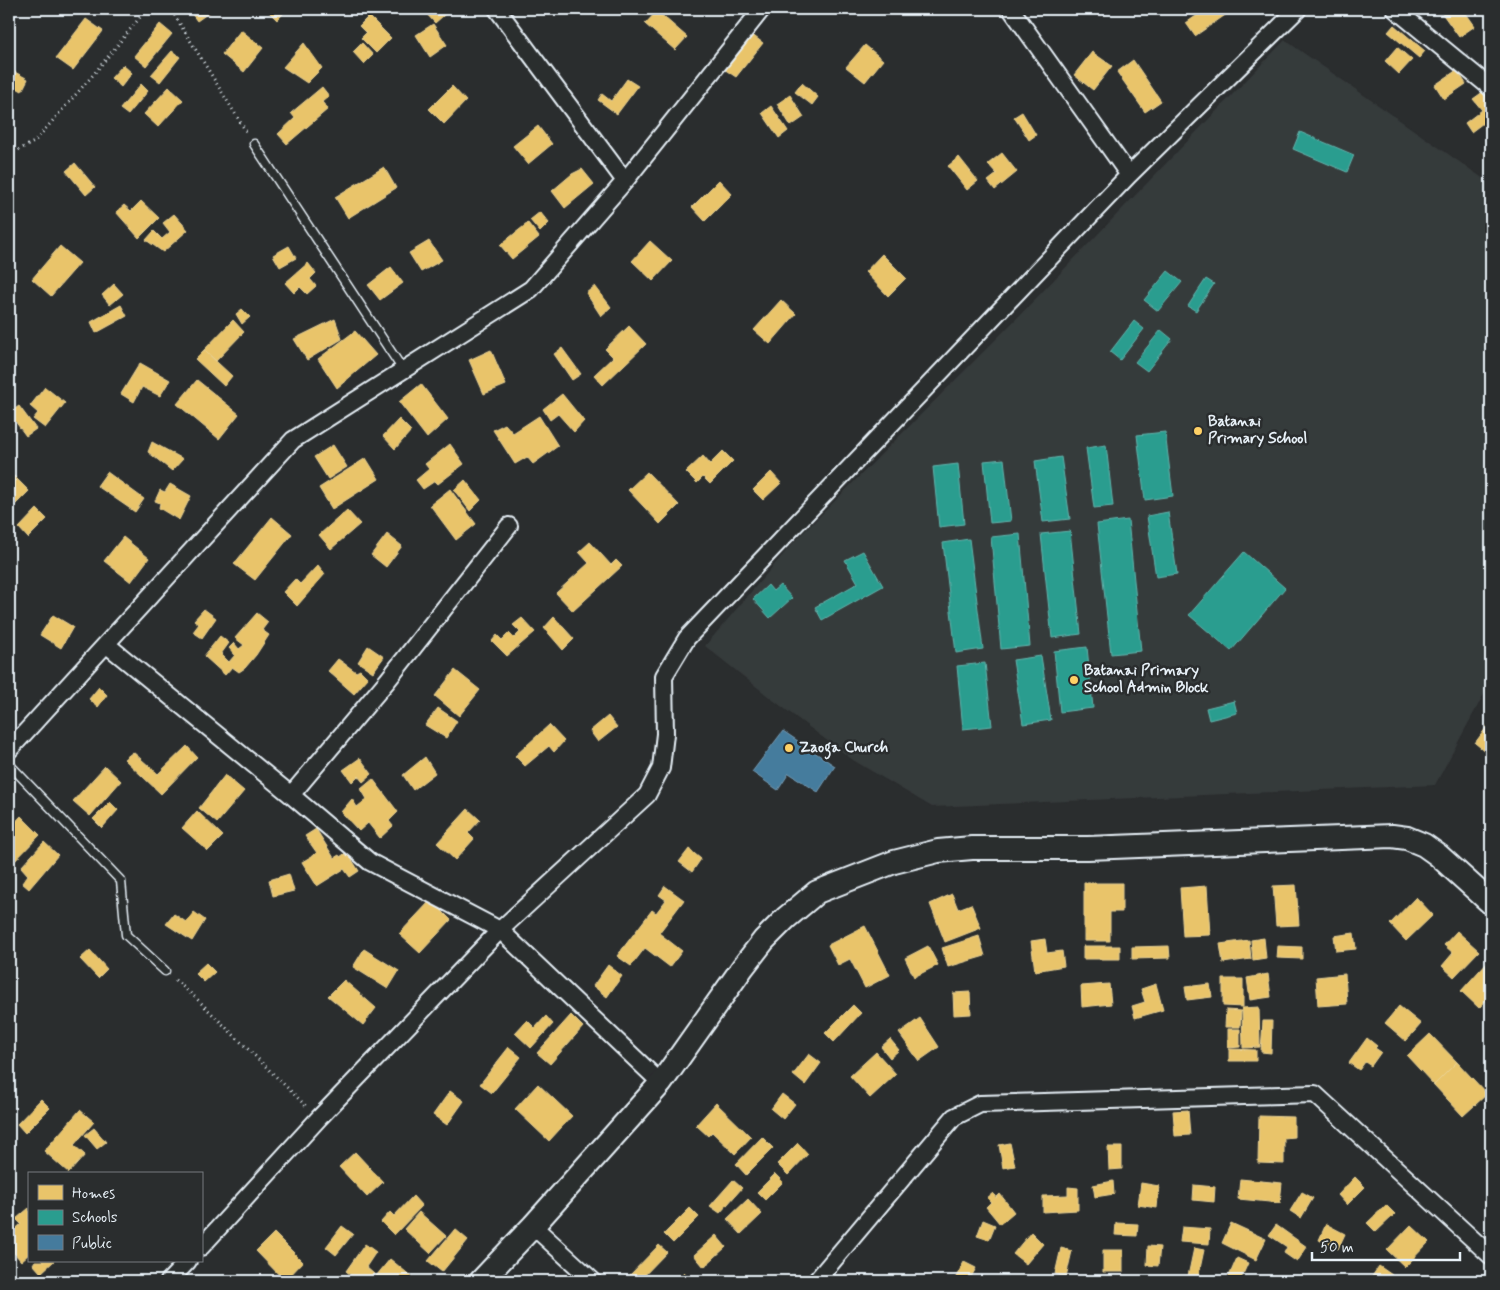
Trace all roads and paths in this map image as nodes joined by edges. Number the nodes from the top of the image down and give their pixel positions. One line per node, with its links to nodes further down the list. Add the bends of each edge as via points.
1 (496, 9): 12 (street)
2 (762, 9): 12 (street)
3 (1011, 9): 11 (street)
4 (1298, 9): 11 (street)
5 (1394, 9): 8 (street)
6 (144, 10): 7 (path); 10 (path, via 34,142 18,150)
7 (173, 10): 9 (path)
8 (1491, 88)
9 (254, 144): 13 (lane)
10 (9, 147)
11 (1129, 175): 20 (street, via 687,638 664,676 665,734 661,768 647,795)
12 (625, 181): 13 (street, via 531,289)
13 (403, 370): 15 (street, via 293,440)
14 (509, 526): 18 (street, via 387,681)
15 (106, 644): 16 (street); 18 (street)
16 (9, 750)
17 (9, 764): 21 (lane, via 121,881 126,936)
18 (291, 795): 20 (street, via 370,862)
19 (1491, 903): 22 (street, via 1424,844 1392,836 938,851 894,862 817,892 764,940)
20 (500, 930): 22 (street); 23 (street)
21 (165, 971): 23 (path)
22 (661, 1083): 24 (street)
23 (319, 1118): 25 (street)
24 (533, 1226): 29 (street); 30 (street)
25 (202, 1245)
26 (1491, 1256): 31 (street, via 1315,1094 980,1104 954,1117)
27 (187, 1262): 28 (street)
28 (169, 1281)
29 (480, 1281)
30 (593, 1281)
31 (816, 1281)

